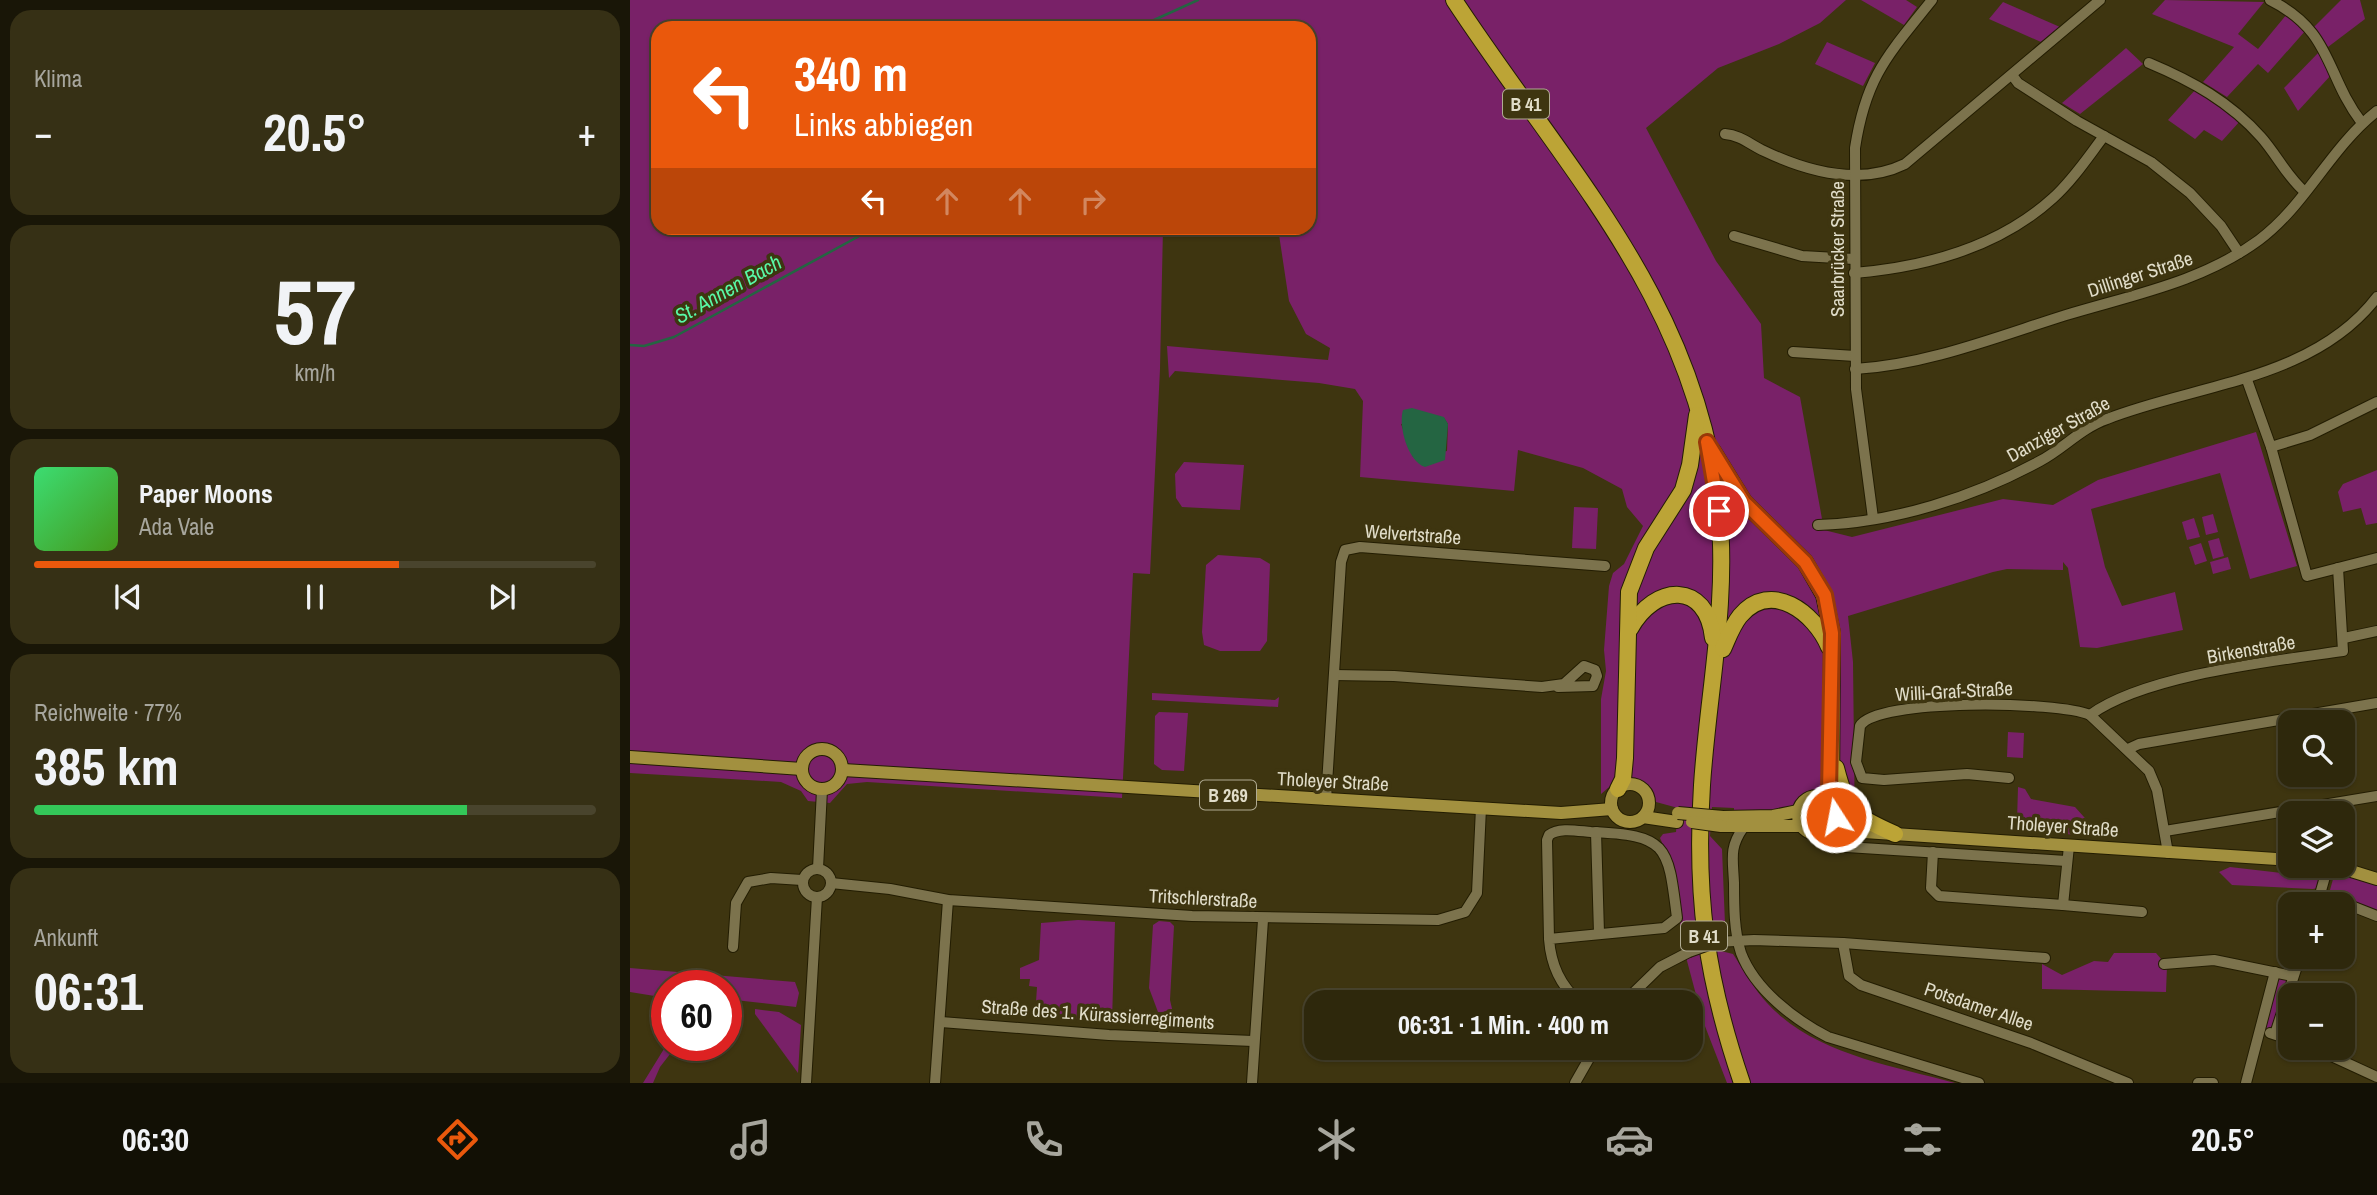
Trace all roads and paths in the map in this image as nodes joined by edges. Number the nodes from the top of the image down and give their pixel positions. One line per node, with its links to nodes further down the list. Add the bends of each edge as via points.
1 (1454, 0): 23 (highway, B 41, via 1636,262 1673,336)
2 (1932, 0): 11 (street, Saarbrücker Straße, via 1894,47 1866,94)
3 (2100, 0): 6 (street)
4 (2270, 0): 8 (street, via 2303,21 2315,35)
5 (2149, 63): 12 (street, via 2189,80 2239,114)
6 (2012, 75): 10 (street); 11 (street, via 1905,164 1876,175)
7 (2377, 111): 8 (street, Dillinger Straße)
8 (2362, 123): 12 (street, Dillinger Straße)
9 (1725, 134): 11 (street, via 1783,160)
10 (2104, 136): 14 (street, via 2151,162 2190,193); 16 (street, via 2053,198 2012,226 1940,261)
11 (1854, 174): 15 (street, Saarbrücker Straße)
12 (2305, 192): 14 (street, Dillinger Straße, via 2273,228)
13 (1734, 236): 15 (street, via 1802,256)
14 (2239, 253): 20 (street, Dillinger Straße, via 2176,283 1978,343)
15 (1854, 259): 16 (street, Saarbrücker Straße)
16 (1854, 273): 19 (street, Saarbrücker Straße)
17 (2377, 297): 21 (street, Danziger Straße, via 2366,312 2326,341)
18 (1793, 352): 19 (street)
19 (1855, 356): 20 (street, Saarbrücker Straße)
20 (1855, 369): 26 (street, Saarbrücker Straße)
21 (2247, 380): 25 (street); 26 (street, Danziger Straße, via 2104,419 2044,460 1985,487)
22 (2377, 402): 25 (street, via 2310,435)
23 (1699, 405): 24 (highway, B 41); 32 (highway, via 1683,490 1646,548 1629,592)
24 (1707, 442): 34 (highway, via 1744,502 1816,578 1829,612); 35 (highway, B 41, via 1719,511 1722,568)
25 (2271, 447): 30 (street, via 2307,576)
26 (1873, 518): 27 (street, Danziger Straße)
27 (1818, 525)
28 (2377, 558): 30 (street)
29 (1605, 566): 36 (street, Welvertstraße, via 1351,548 1341,556)
30 (2337, 568): 33 (street)
31 (2377, 631): 33 (street)
32 (1628, 633): 35 (highway, via 1643,607 1653,600 1688,598 1709,614); 43 (highway)
33 (2344, 638): 39 (street, Birkenstraße, via 2343,651 2178,681 2136,692)
34 (1831, 653): 35 (highway, via 1824,634 1804,610 1769,601 1739,616); 41 (highway)
35 (1717, 665): 109 (highway, B 41, via 1702,783 1699,896 1713,987)
36 (1334, 675): 37 (street); 52 (street, Welvertstraße)
37 (1558, 687)
38 (2377, 703): 40 (street)
39 (2090, 715): 40 (street, Willi-Graf-Straße); 46 (street, Willi-Graf-Straße, via 2043,705 1930,707 1871,715 1860,726 1856,762 1862,778 1967,774)
40 (2128, 749): 63 (street, Willi-Graf-Straße, via 2153,779)
41 (1831, 752): 51 (highway); 65 (highway, via 1849,808)
42 (630, 757): 44 (main road)
43 (1625, 758): 47 (highway); 48 (highway)
44 (802, 769): 45 (main road, via 809,754 826,749 836,754); 49 (main road, via 807,784)
45 (843, 770): 49 (main road, via 834,786); 52 (main road, Tholeyer Straße / B 269)
46 (2009, 778)
47 (1636, 785): 48 (main road); 53 (main road, B 269)
48 (1618, 789): 55 (main road)
49 (822, 790): 73 (street)
50 (2377, 796): 63 (street)
51 (1825, 799): 56 (main road, B 269, via 1806,800); 60 (main road, via 1836,812)
52 (1326, 800): 54 (main road, Tholeyer Straße / B 269)
53 (1649, 800): 57 (main road); 58 (main road, B 269)
54 (1481, 808): 55 (main road, Tholeyer Straße / B 269, via 1561,813); 84 (street, Tritschlerstraße, via 1477,893 1472,905 1455,917)
55 (1612, 809): 57 (main road, B 269, via 1625,821)
56 (1798, 811): 59 (main road, B 269); 61 (main road)
57 (1643, 817): 58 (main road, B 269)
58 (1677, 818): 59 (main road, B 269, bridge)
59 (1719, 822): 62 (main road, B 269); 66 (street)
60 (1835, 822): 61 (main road, B 269, via 1822,834); 65 (main road, Tholeyer Straße, via 1864,832)
61 (1801, 826): 62 (main road, B 269)
62 (1743, 828): 66 (street)
63 (2165, 831): 70 (street, Willi-Graf-Straße)
64 (1596, 832): 85 (street); 85 (street, via 1638,835 1659,846 1671,868 1676,918 1664,928); 86 (street, via 1553,832 1546,840)
65 (1895, 834): 67 (main road, Tholeyer Straße)
66 (1732, 843): 87 (street)
67 (2069, 846): 70 (main road, Tholeyer Straße); 72 (street)
68 (1847, 847): 69 (street)
69 (1933, 852): 72 (street); 80 (street, via 1931,888 1939,896)
70 (2168, 853): 71 (main road, Tholeyer Straße)
71 (2278, 859)
72 (2066, 861): 80 (street)
73 (818, 868): 76 (street); 77 (street)
74 (2355, 872): 75 (main road)
75 (2377, 879)
76 (802, 880): 78 (street, via 807,894); 89 (street, via 771,878 748,883 736,903)
77 (831, 883): 78 (street, via 825,894); 79 (street, Tritschlerstraße)
78 (817, 897): 105 (street)
79 (948, 900): 84 (street, Tritschlerstraße); 97 (street)
80 (2063, 905): 82 (street)
81 (2355, 910): 83 (street)
82 (2142, 912)
83 (2377, 916)
84 (1263, 920): 101 (street)
85 (1598, 933): 86 (street)
86 (1549, 939): 95 (street, via 1553,968)
87 (1738, 940): 88 (street); 96 (street, bridge, via 1689,952 1660,967); 110 (street, via 1752,973 1807,1026 1861,1049)
88 (1843, 943): 90 (street); 111 (street, Potsdamer Allee, via 1849,976 1861,985 2031,1043)
89 (733, 947)
90 (2045, 958)
91 (2164, 964): 93 (street, via 2214,960)
92 (2295, 969): 94 (street)
93 (2275, 972): 94 (street); 98 (street)
94 (2292, 976): 99 (street)
95 (1570, 990)
96 (1636, 990)
97 (941, 1022): 101 (street, Straße des 1. Kürassierregiments); 106 (street)
98 (2260, 1030): 99 (street); 114 (street)
99 (2275, 1034): 100 (street)
100 (2278, 1035)
101 (1253, 1041): 107 (street)
102 (1588, 1060): 108 (street)
103 (2340, 1060): 104 (street)
104 (2377, 1077)
105 (806, 1083)
106 (935, 1083)
107 (1252, 1083)
108 (1575, 1083)
109 (1742, 1083)
110 (1979, 1083)
111 (2128, 1083)
112 (2198, 1083): 113 (street)
113 (2213, 1083)
114 (2246, 1083)

